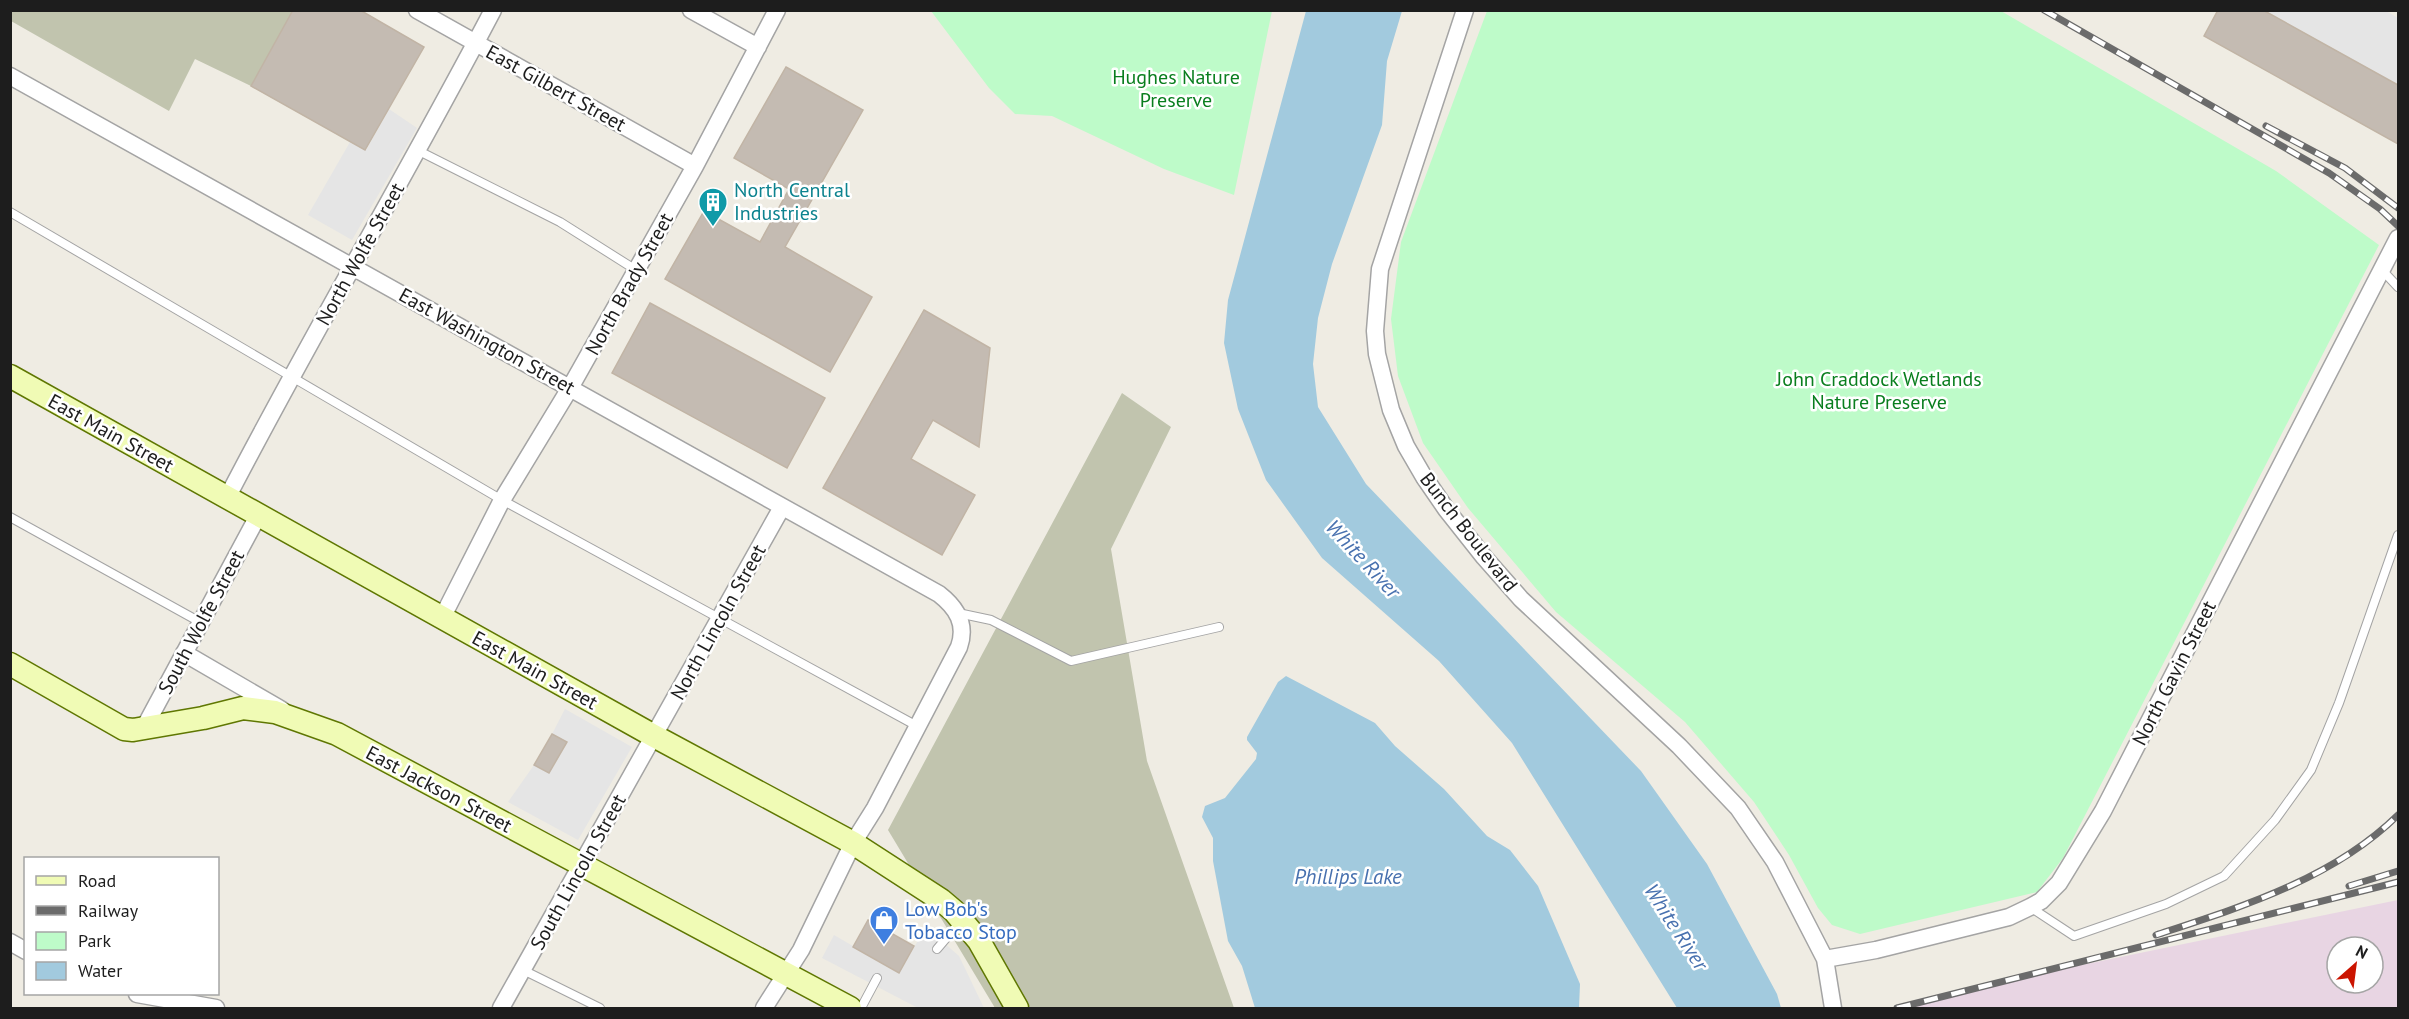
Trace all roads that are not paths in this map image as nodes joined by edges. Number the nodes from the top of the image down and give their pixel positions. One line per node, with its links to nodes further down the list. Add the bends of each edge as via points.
1 (417, 10): 6 (street, East Gilbert Street)
2 (493, 10): 6 (street, North Wolfe Street)
3 (690, 10): 7 (street)
4 (777, 10): 7 (street, North Brady Street)
5 (1465, 10): 44 (street, Bunch Boulevard, via 1380,268 1375,331 1390,411 1424,477 1484,557 1521,599 1679,746 1738,808 1775,861)
6 (476, 43): 9 (street, North Wolfe Street); 10 (street, East Gilbert Street)
7 (758, 47): 10 (street, North Brady Street)
8 (10, 76): 13 (street, East Washington Street)
9 (417, 150): 13 (street, North Wolfe Street); 14 (lane, via 560,222)
10 (695, 166): 14 (street, North Brady Street)
11 (10, 212): 18 (lane)
12 (2398, 238): 15 (street, North Gavin Street)
13 (354, 267): 18 (street, North Wolfe Street); 19 (street, East Washington Street)
14 (636, 270): 19 (street, North Brady Street)
15 (2382, 270): 16 (lane); 39 (street, North Gavin Street, via 2103,811 2059,883)
16 (2398, 287)
17 (10, 376): 20 (main road, East Main Street)
18 (291, 377): 20 (street, North Wolfe Street); 21 (lane)
19 (570, 388): 21 (street, North Brady Street); 22 (street, East Washington Street)
20 (227, 498): 23 (main road, East Main Street)
21 (502, 500): 27 (street, North Brady Street); 28 (lane)
22 (782, 507): 26 (street, East Washington Street, via 939,594); 28 (street, North Lincoln Street)
23 (258, 516): 27 (main road, East Main Street); 29 (street, South Wolfe Street)
24 (10, 517): 29 (lane)
25 (2398, 535): 39 (lane, via 2311,770 2275,820 2224,876 2166,904 2074,936)
26 (958, 613): 30 (lane, via 991,620 1071,661); 34 (street, via 962,639)
27 (442, 618): 36 (main road, East Main Street)
28 (719, 620): 34 (lane); 36 (street, North Lincoln Street)
29 (200, 622): 31 (street, South Wolfe Street)
30 (1219, 627)
31 (184, 653): 33 (street); 35 (street, South Wolfe Street)
32 (10, 664): 35 (main road, East Jackson Street, via 124,729)
33 (303, 722): 35 (main road, East Jackson Street, via 275,712 243,708); 38 (main road, East Jackson Street, via 337,734)
34 (917, 726): 37 (street)
35 (144, 728)
36 (654, 736): 37 (main road, East Main Street); 38 (street, South Lincoln Street)
37 (853, 843): 40 (main road, East Main Street, via 941,900); 46 (street)
38 (582, 865): 45 (street, South Lincoln Street); 46 (main road, East Jackson Street)
39 (2030, 908): 44 (street, North Gavin Street, via 2009,917)
40 (962, 920): 42 (lane); 55 (main road, East Main Street, via 979,941)
41 (10, 942): 43 (street)
42 (937, 949)
43 (24, 950)
44 (1826, 959): 56 (street, Bunch Boulevard)
45 (523, 970): 50 (street, South Lincoln Street); 51 (lane)
46 (786, 973): 52 (street); 53 (main road, East Jackson Street)
47 (877, 978): 54 (lane)
48 (148, 995): 49 (street)
49 (216, 1008)
50 (501, 1008)
51 (600, 1008)
52 (764, 1008)
53 (850, 1008)
54 (861, 1008)
55 (1017, 1008)
56 (1833, 1008)

